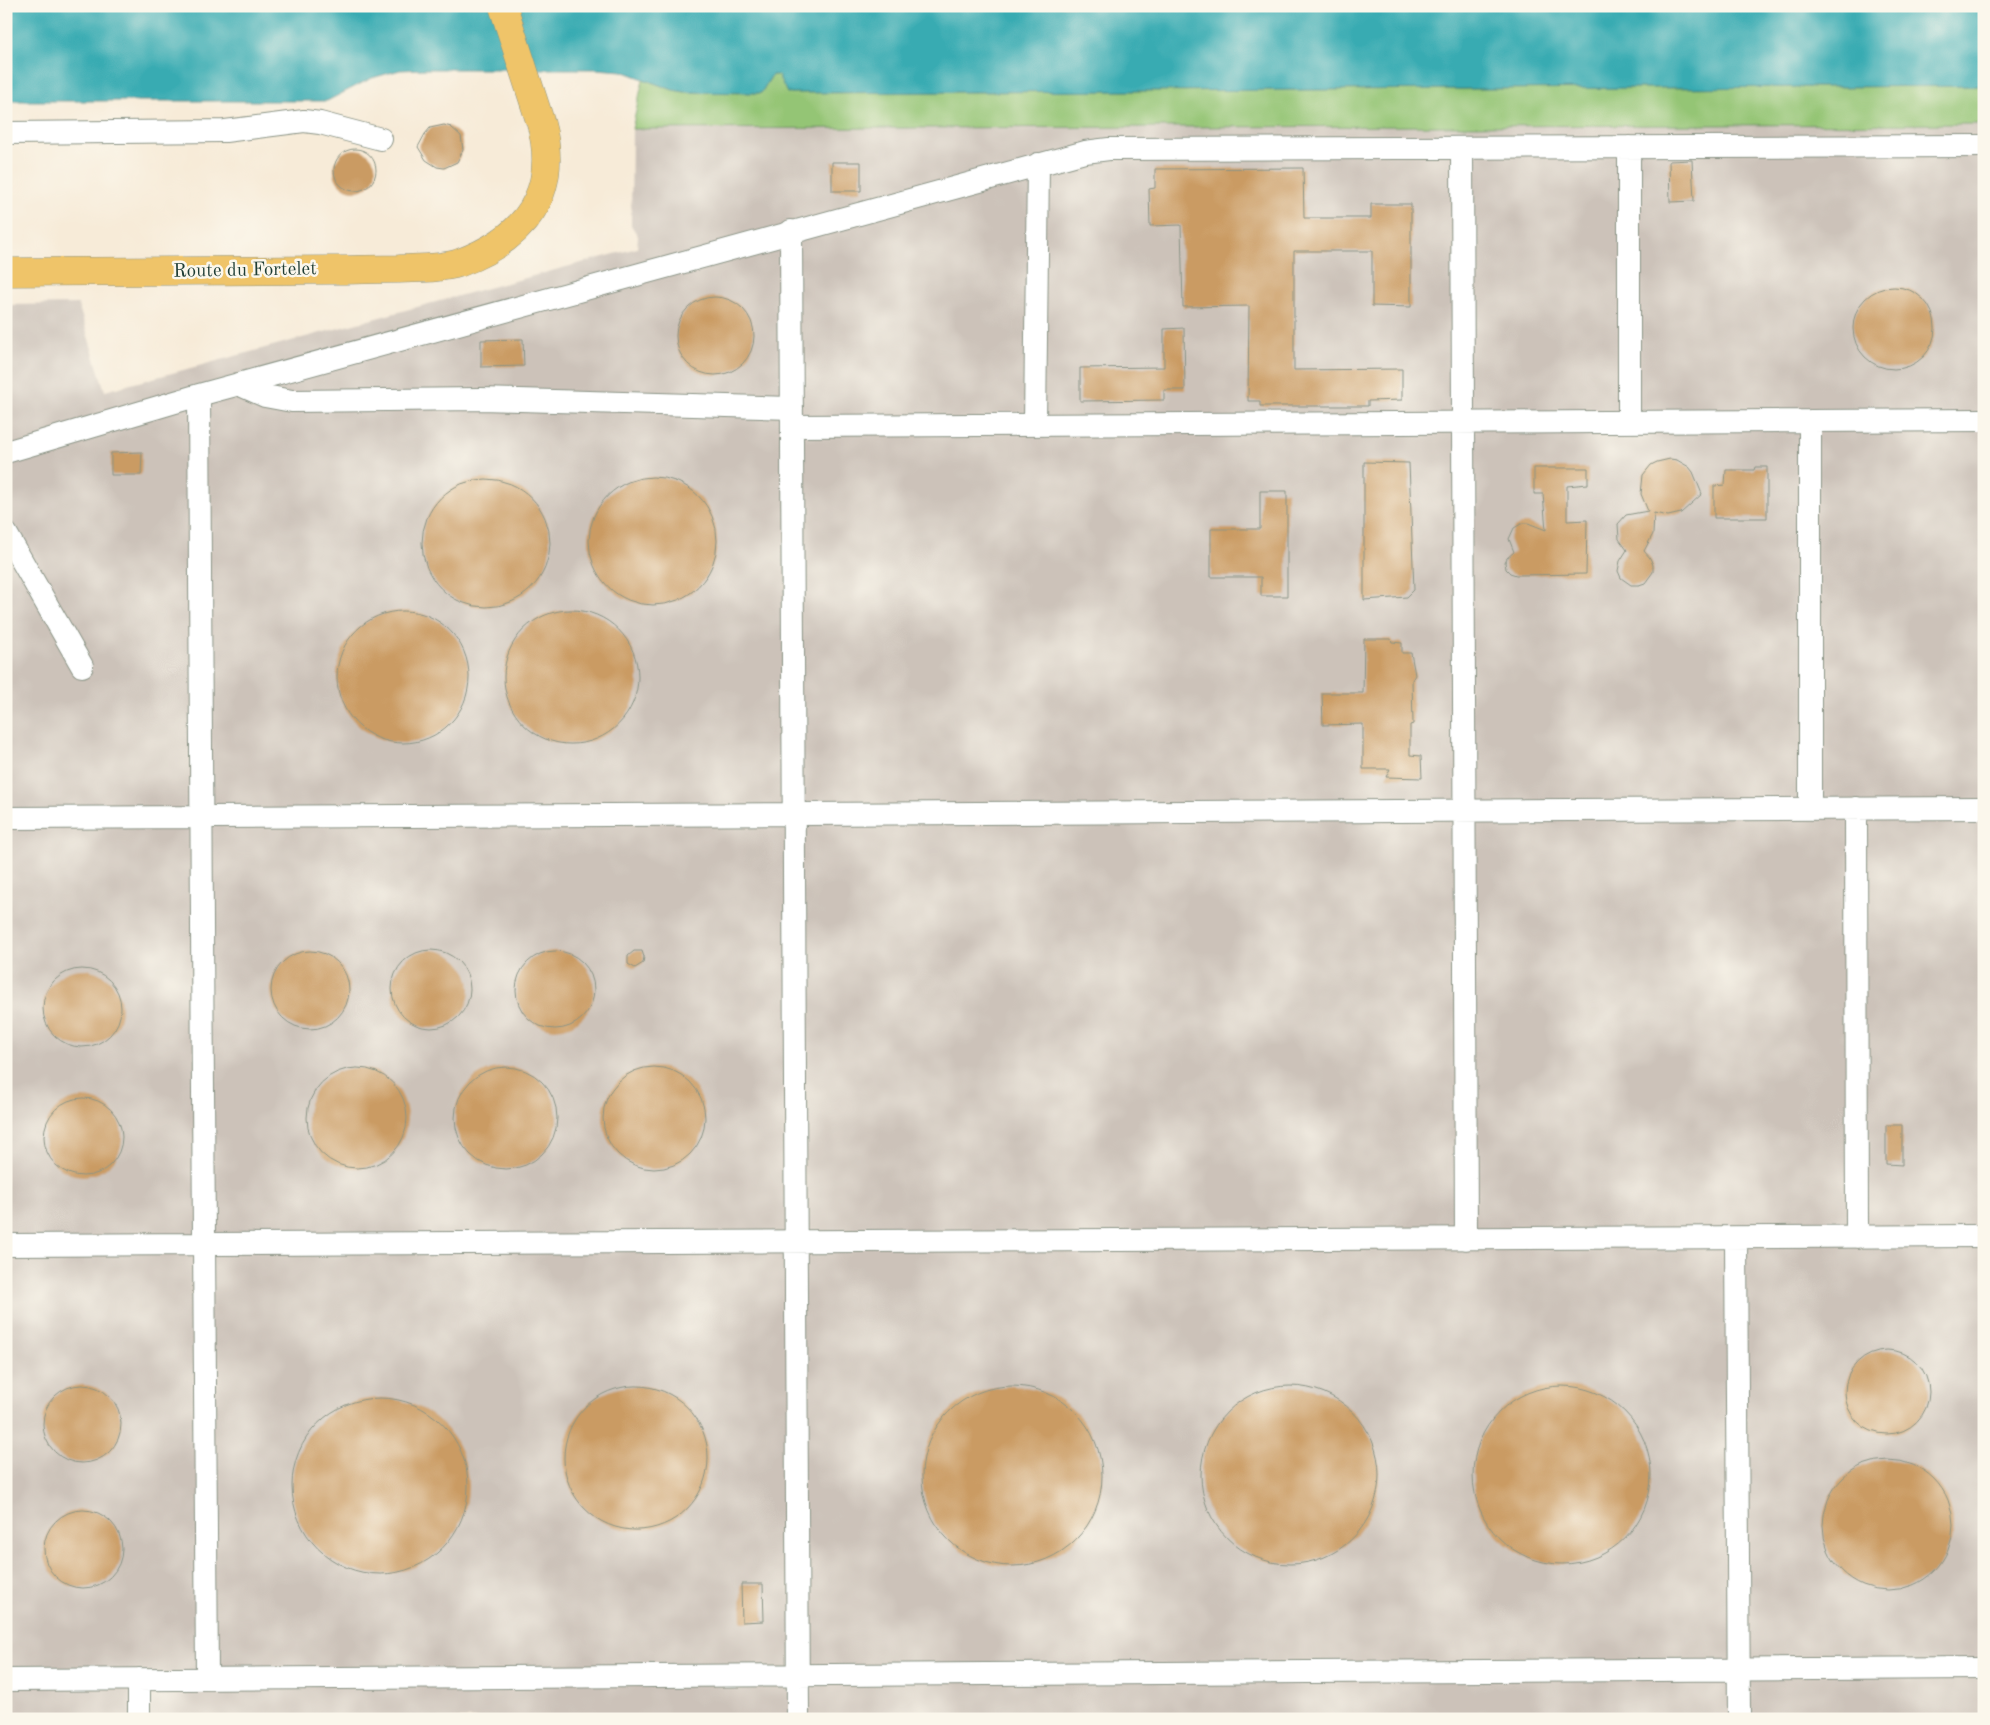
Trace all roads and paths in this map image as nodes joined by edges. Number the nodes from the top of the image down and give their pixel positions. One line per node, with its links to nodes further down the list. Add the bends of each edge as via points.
1 (503, 6): 9 (main road, Route du Fortelet, via 541,124 548,168 542,192 528,215 500,243)
2 (6, 133): 3 (lane, via 225,131 304,121)
3 (381, 139)
4 (1984, 146): 5 (lane)
5 (1629, 147): 6 (lane); 17 (lane)
6 (1462, 148): 7 (lane, via 1109,149); 18 (lane)
7 (1038, 164): 8 (lane); 19 (lane)
8 (791, 231): 12 (lane); 14 (lane)
9 (481, 253): 10 (main road, Route du Fortelet); 11 (main road, Route du Fortelet, via 453,264 414,268)
10 (6, 255)
11 (6, 272)
12 (238, 384): 13 (lane); 14 (lane, via 265,396 292,401 481,399)
13 (199, 395): 20 (lane); 28 (lane)
14 (792, 416): 19 (lane); 27 (lane)
15 (1984, 420): 16 (lane)
16 (1810, 421): 17 (lane); 23 (lane)
17 (1629, 422): 18 (lane)
18 (1463, 423): 19 (lane); 26 (lane)
19 (1035, 425)
20 (6, 452)
21 (6, 533): 22 (lane)
22 (82, 666)
23 (1810, 808): 24 (lane); 26 (lane)
24 (1856, 808): 25 (lane); 31 (lane)
25 (1984, 808)
26 (1464, 810): 27 (lane); 33 (lane)
27 (794, 814): 28 (lane); 34 (lane)
28 (202, 817): 29 (lane); 35 (lane)
29 (6, 818)
30 (1984, 1236): 31 (lane)
31 (1857, 1237): 32 (lane)
32 (1736, 1238): 33 (lane); 38 (lane)
33 (1466, 1239): 34 (lane)
34 (795, 1242): 35 (lane); 39 (lane)
35 (202, 1244): 36 (lane); 40 (lane)
36 (6, 1246)
37 (1984, 1668): 38 (lane)
38 (1738, 1669): 39 (lane); 45 (lane)
39 (798, 1675): 40 (lane); 44 (lane)
40 (207, 1678): 41 (lane)
41 (139, 1679): 42 (lane); 43 (lane)
42 (6, 1680)
43 (139, 1719)
44 (798, 1719)
45 (1739, 1719)

